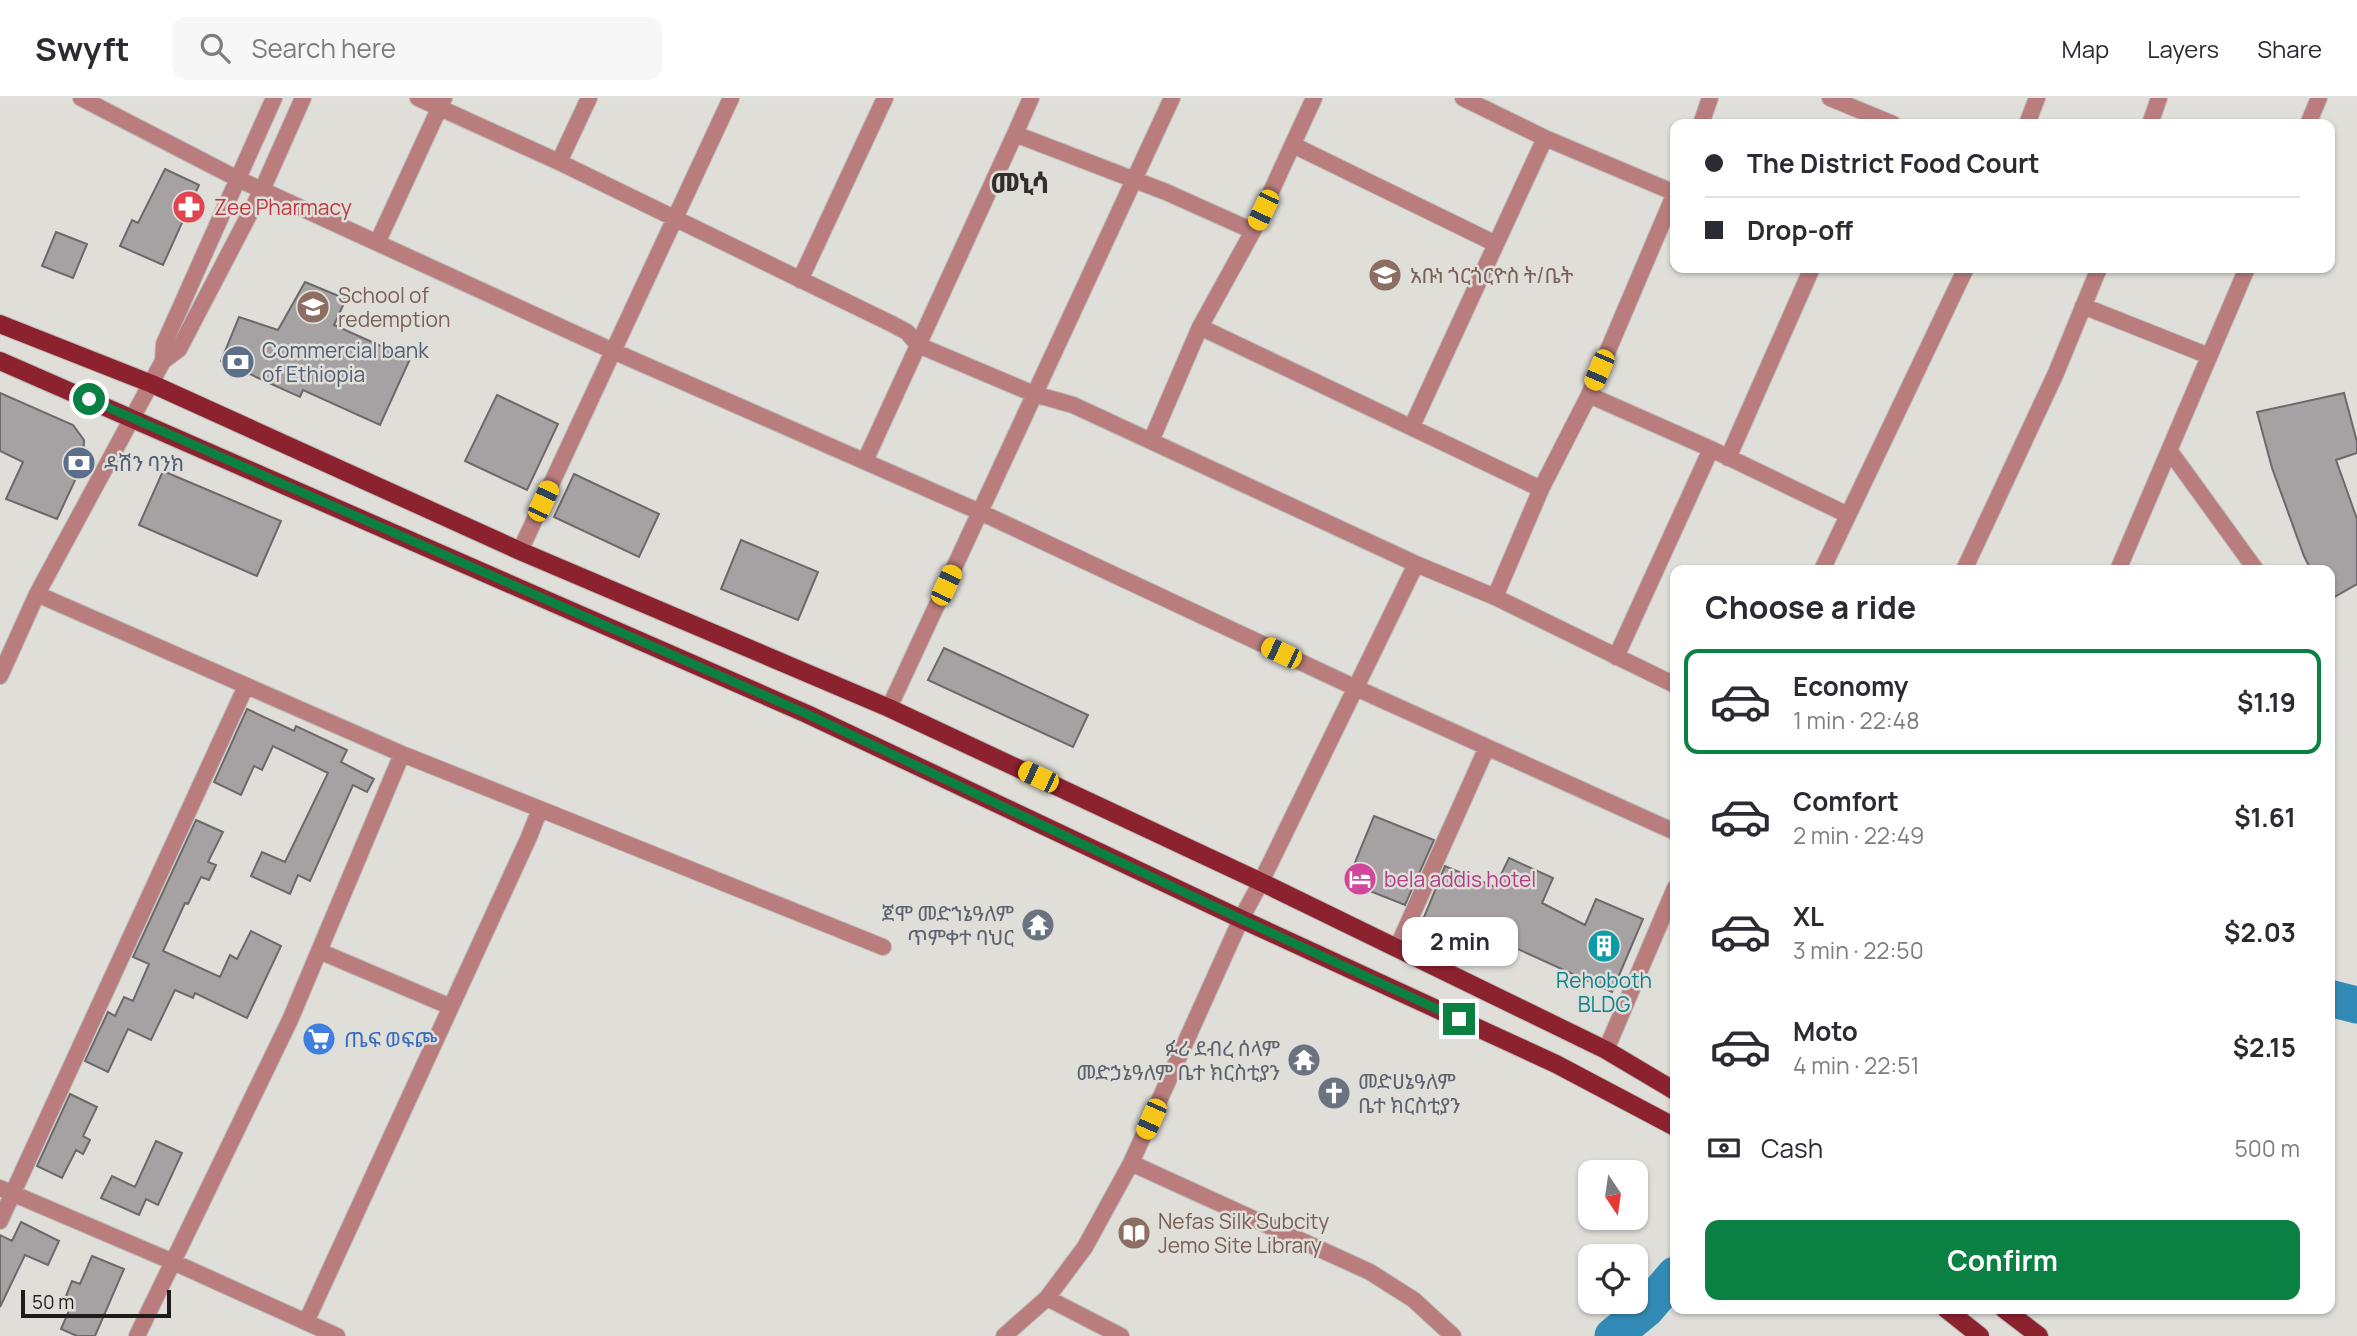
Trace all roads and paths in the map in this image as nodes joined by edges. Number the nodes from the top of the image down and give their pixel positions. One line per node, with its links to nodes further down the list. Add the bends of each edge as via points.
1 (274, 98): 27 (street)
2 (303, 98): 29 (street)
3 (418, 98): 17 (street)
4 (589, 98): 26 (street)
5 (731, 98): 32 (street)
6 (885, 98): 40 (street)
7 (1031, 98): 23 (street)
8 (1172, 98): 28 (street)
9 (1314, 98): 25 (street)
10 (1463, 98): 24 (street)
11 (1710, 98): 18 (street)
12 (1829, 98): 19 (street)
13 (2037, 98): 20 (street)
14 (2159, 98): 21 (street)
15 (2319, 98): 22 (street)
16 (91, 100): 27 (street)
17 (441, 103): 26 (street); 34 (street)
18 (1702, 119)
19 (1875, 119)
20 (2029, 119)
21 (2152, 119)
22 (2310, 119)
23 (1015, 134): 28 (street); 44 (street)
24 (1545, 138): 30 (street); 35 (street)
25 (1293, 145): 33 (street); 35 (street)
26 (559, 162): 32 (street)
27 (238, 179): 29 (street); 48 (street, via 164,344)
28 (1134, 180): 33 (street); 50 (street)
29 (262, 190): 34 (street); 48 (street, via 179,349)
30 (1670, 191)
31 (1670, 205): 51 (street)
32 (676, 219): 40 (street); 45 (street)
33 (1253, 231): 43 (street)
34 (378, 242): 45 (street)
35 (1496, 244): 53 (street)
36 (1810, 273): 57 (street)
37 (1964, 273): 61 (street)
38 (2096, 273): 41 (street)
39 (2245, 273): 46 (street)
40 (800, 280): 44 (street, via 907,332)
41 (2083, 306): 46 (street); 65 (street)
42 (0, 324): 49 (main road)
43 (1200, 327): 53 (street); 54 (street)
44 (918, 345): 50 (street); 58 (street)
45 (613, 351): 58 (street); 62 (street)
46 (2209, 356): 56 (street)
47 (0, 361): 52 (main road)
48 (163, 361): 49 (street)
49 (152, 384): 52 (street); 62 (main road)
50 (1034, 394): 54 (street, via 1073,405); 60 (street)
51 (1589, 395): 55 (street); 59 (street)
52 (134, 419): 68 (street); 84 (main road, via 807,714)
53 (1412, 426): 59 (street)
54 (1151, 441): 63 (street)
55 (1711, 449): 57 (street); 72 (street)
56 (2169, 450): 66 (street); 67 (street)
57 (1728, 458): 61 (street)
58 (865, 461): 60 (street)
59 (1541, 489): 69 (street)
60 (980, 512): 76 (street); 77 (street)
61 (1847, 515): 64 (street)
62 (520, 551): 77 (main road)
63 (1416, 564): 69 (street); 76 (street)
64 (1824, 565)
65 (1966, 565)
66 (2120, 565)
67 (2252, 565)
68 (37, 594): 71 (street); 75 (street)
69 (1495, 597): 72 (street)
70 (0, 633): 71 (street)
71 (16, 639): 73 (street)
72 (1616, 657): 74 (street)
73 (0, 676)
74 (1670, 683)
75 (246, 685): 79 (street); 93 (street)
76 (1356, 688): 78 (street); 82 (street)
77 (889, 708): 82 (main road)
78 (1487, 747): 81 (street); 86 (street)
79 (402, 754): 80 (street); 87 (street)
80 (540, 809): 85 (street); 88 (street)
81 (1670, 830)
82 (1261, 882): 84 (street); 86 (main road)
83 (1670, 900): 89 (street)
84 (1241, 919): 91 (main road, via 1556,1064); 92 (street)
85 (883, 947)
86 (1398, 948): 89 (main road)
87 (319, 951): 88 (street); 95 (street, via 290,1020)
88 (451, 1007): 99 (street)
89 (1606, 1050): 90 (main road)
90 (1670, 1088)
91 (1670, 1124)
92 (1131, 1163): 96 (street, via 1085,1247); 104 (street, via 1370,1272 1414,1300)
93 (7, 1191): 94 (street); 95 (street)
94 (0, 1221)
95 (171, 1261): 99 (street); 100 (street)
96 (1047, 1298): 102 (street); 103 (street)
97 (1952, 1314): 105 (main road)
98 (2010, 1314): 106 (main road)
99 (306, 1322): 101 (street)
100 (137, 1336)
101 (337, 1336)
102 (1003, 1336)
103 (1121, 1336)
104 (1453, 1336)
105 (1980, 1336)
106 (2039, 1336)

